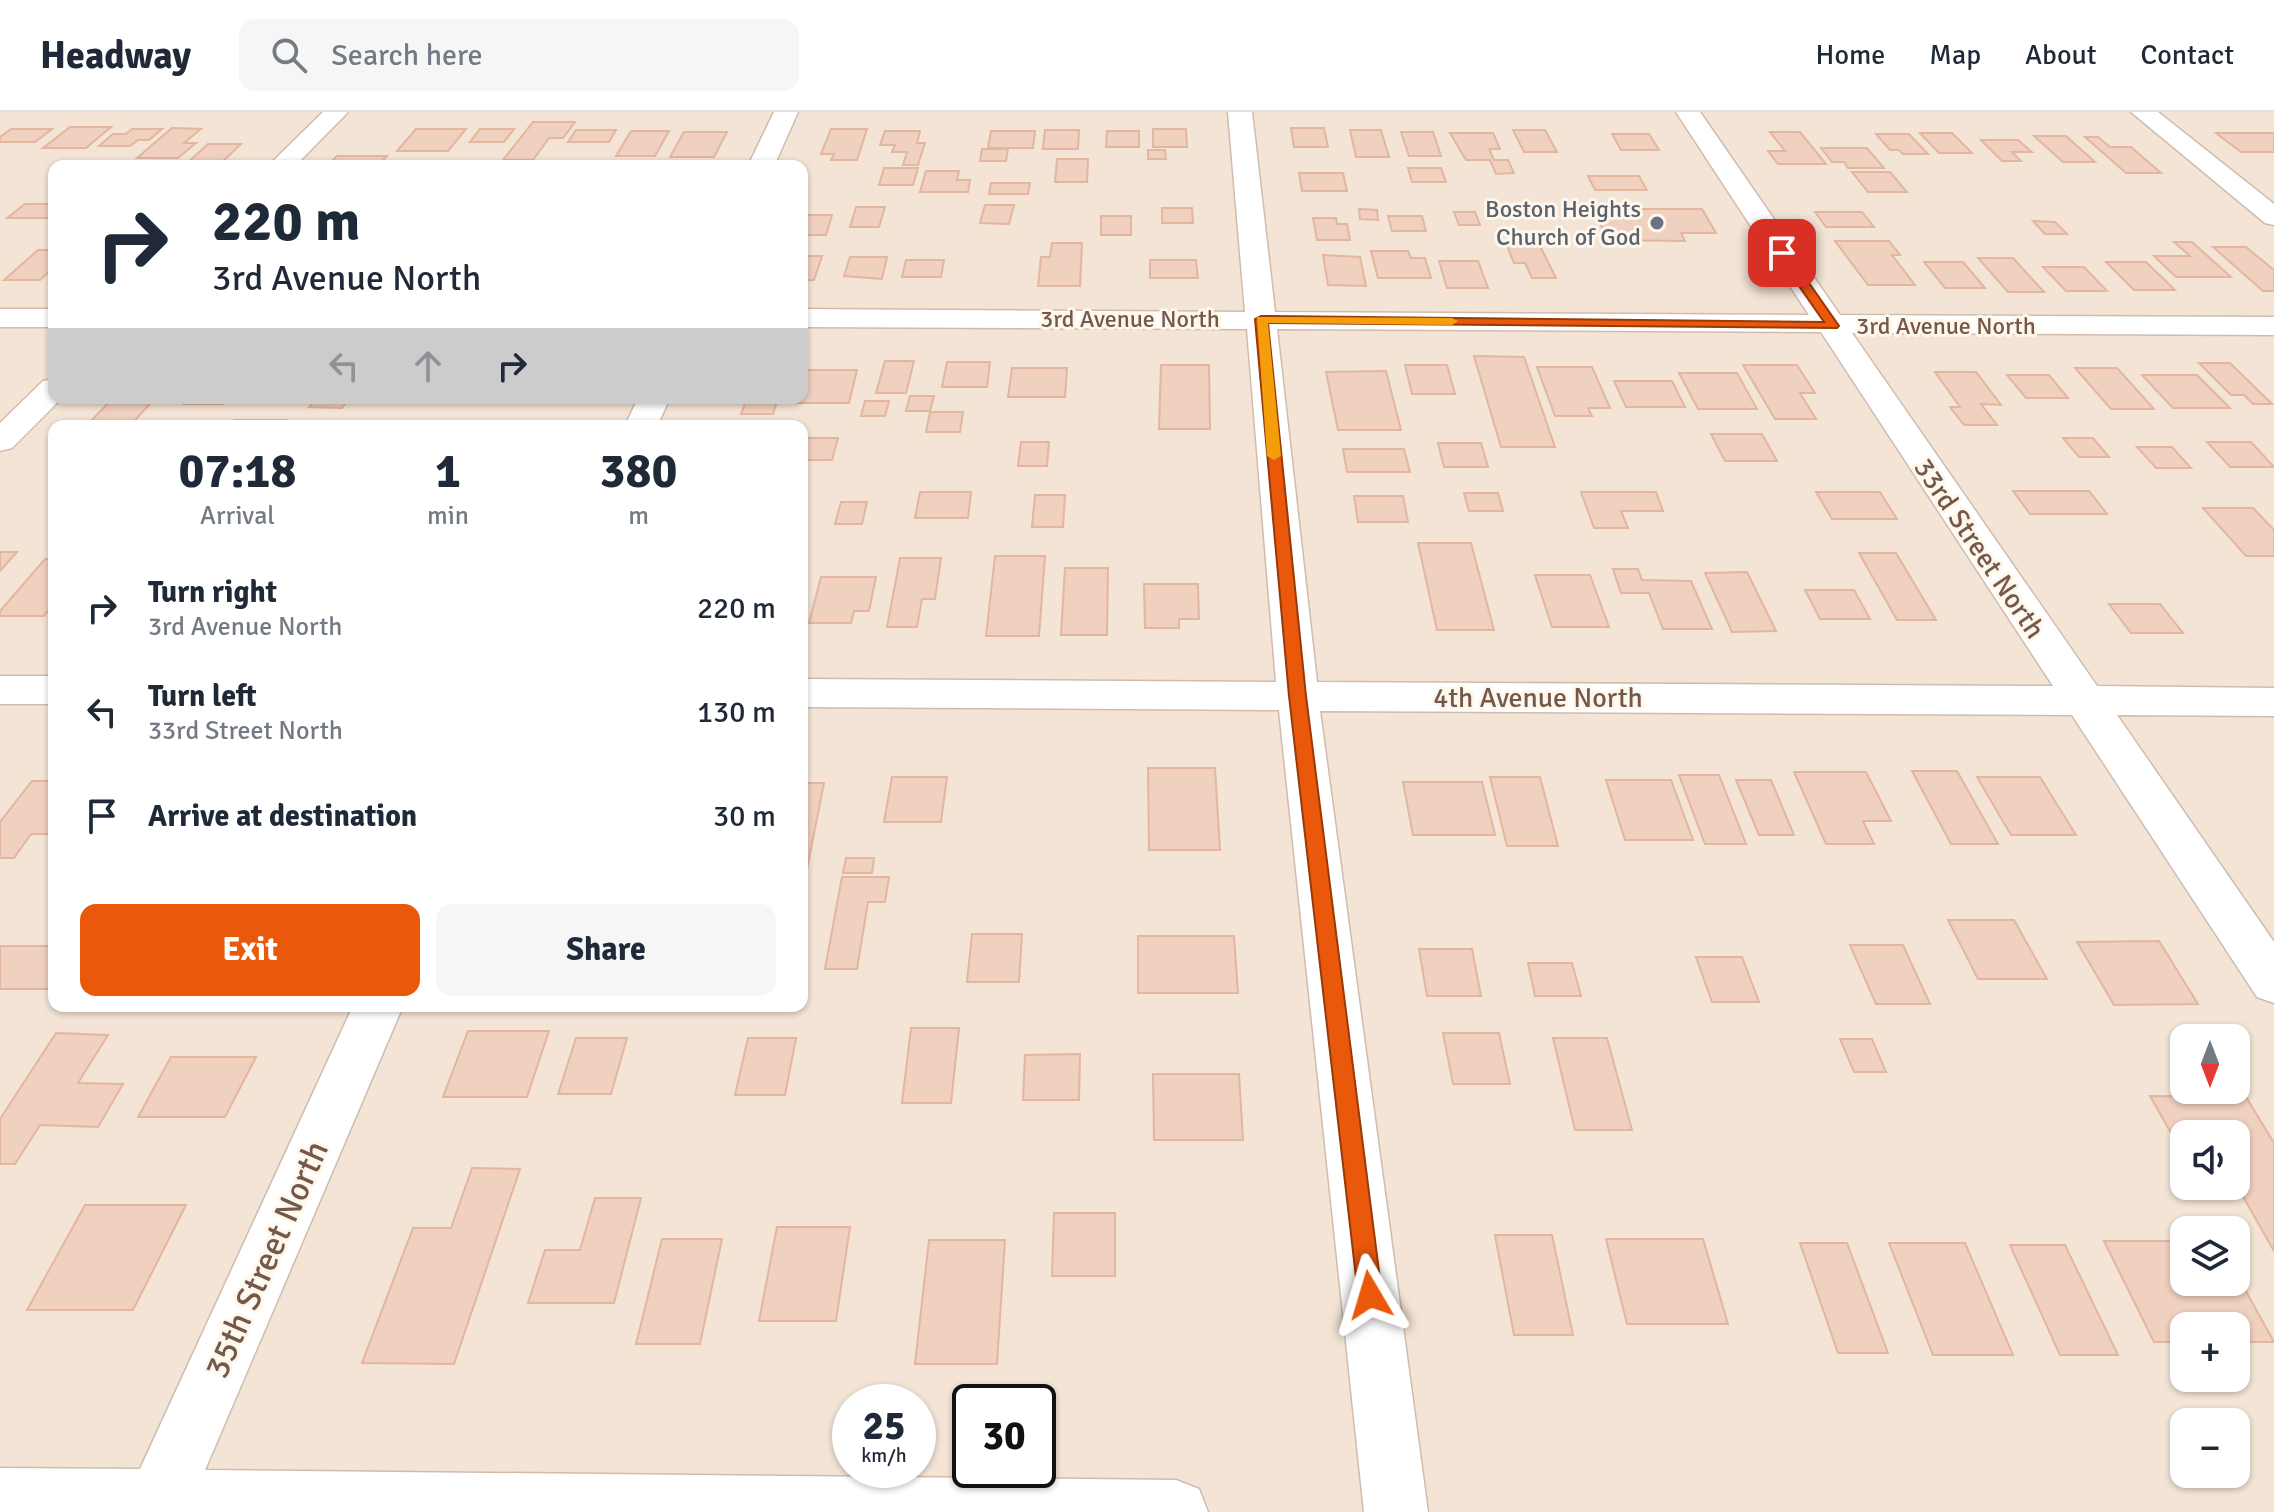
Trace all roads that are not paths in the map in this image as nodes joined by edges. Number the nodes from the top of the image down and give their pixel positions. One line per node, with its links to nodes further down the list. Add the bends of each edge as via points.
1 (336, 112): 6 (street)
2 (786, 112): 7 (street)
3 (1240, 112): 12 (street)
4 (1688, 112): 13 (street, 33rd Street North)
5 (2143, 112): 8 (street)
6 (287, 160)
7 (764, 160)
8 (2274, 217)
9 (0, 318): 10 (street)
10 (48, 318)
11 (808, 318): 12 (street, 3rd Avenue North)
12 (1261, 319): 13 (street, 3rd Avenue North); 20 (street)
13 (1833, 326): 14 (street, 3rd Avenue North); 21 (street, 33rd Street North)
14 (2274, 326)
15 (48, 394): 16 (street)
16 (0, 441)
17 (0, 690): 18 (street)
18 (48, 690)
19 (808, 693): 20 (street, 4th Avenue North)
20 (1298, 696): 21 (street, 4th Avenue North); 28 (street)
21 (2082, 701): 22 (street, 4th Avenue North); 23 (street, 33rd Street North)
22 (2274, 702)
23 (2274, 982)
24 (375, 1012): 26 (street, 35th Street North)
25 (0, 1500): 26 (street)
26 (157, 1506): 27 (street)
27 (1176, 1512)
28 (1396, 1512)

